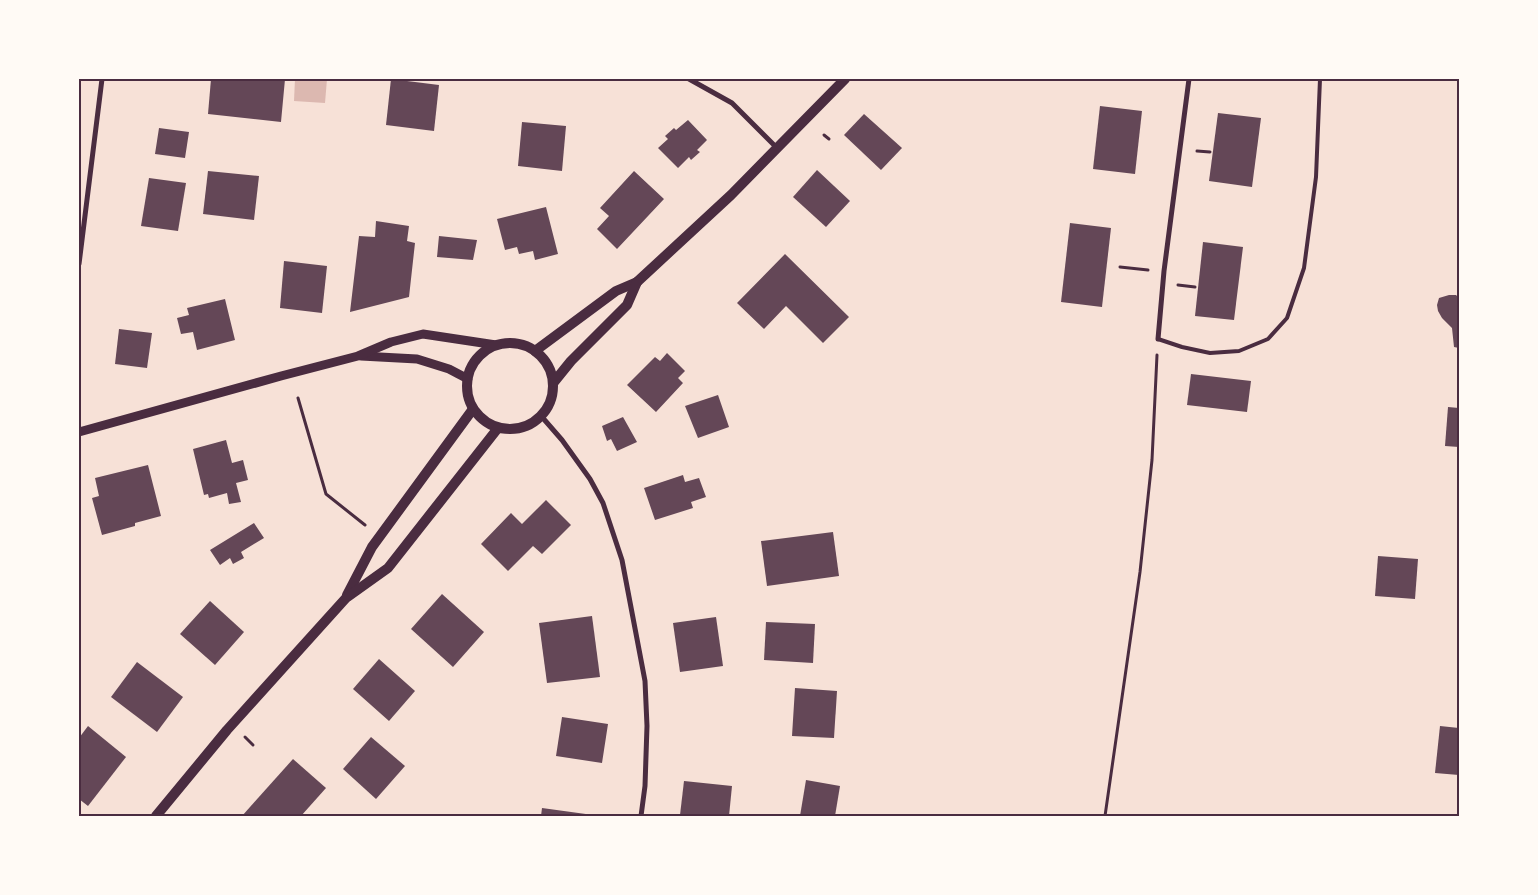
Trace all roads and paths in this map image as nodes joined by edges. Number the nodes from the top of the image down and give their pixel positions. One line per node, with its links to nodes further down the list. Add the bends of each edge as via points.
1 (102, 79): 9 (street)
2 (690, 79): 8 (street, via 732,103)
3 (845, 79): 8 (main road)
4 (1189, 79): 11 (street)
5 (1320, 79): 13 (lane, via 1316,177 1304,268 1287,318 1268,339 1239,351 1210,353)
6 (824, 135): 7 (path)
7 (829, 139)
8 (777, 148): 12 (main road)
9 (79, 264)
10 (1120, 267): 11 (path)
11 (1164, 271): 13 (street)
12 (637, 282): 15 (main road, via 616,291); 18 (main road, via 627,305)
13 (1158, 340): 28 (path, via 1152,460 1140,572)
14 (496, 345): 15 (main road, via 523,345); 16 (street, via 422,334 391,342); 17 (main road, via 477,358)
15 (535, 351): 18 (main road, via 551,370)
16 (358, 356): 17 (street, via 417,359); 23 (street)
17 (468, 379): 20 (main road, via 467,389)
18 (554, 382): 21 (main road, via 549,407)
19 (298, 398): 24 (path, via 326,494)
20 (473, 409): 22 (main road, via 488,424); 25 (main road, via 372,547)
21 (542, 417): 22 (main road, via 521,429); 27 (street, via 590,479 603,504 622,560 644,681 647,726)
22 (498, 428): 25 (main road, via 388,568)
23 (79, 432)
24 (366, 525)
25 (346, 598): 26 (main road)
26 (156, 816)
27 (641, 816)
28 (1105, 816)

